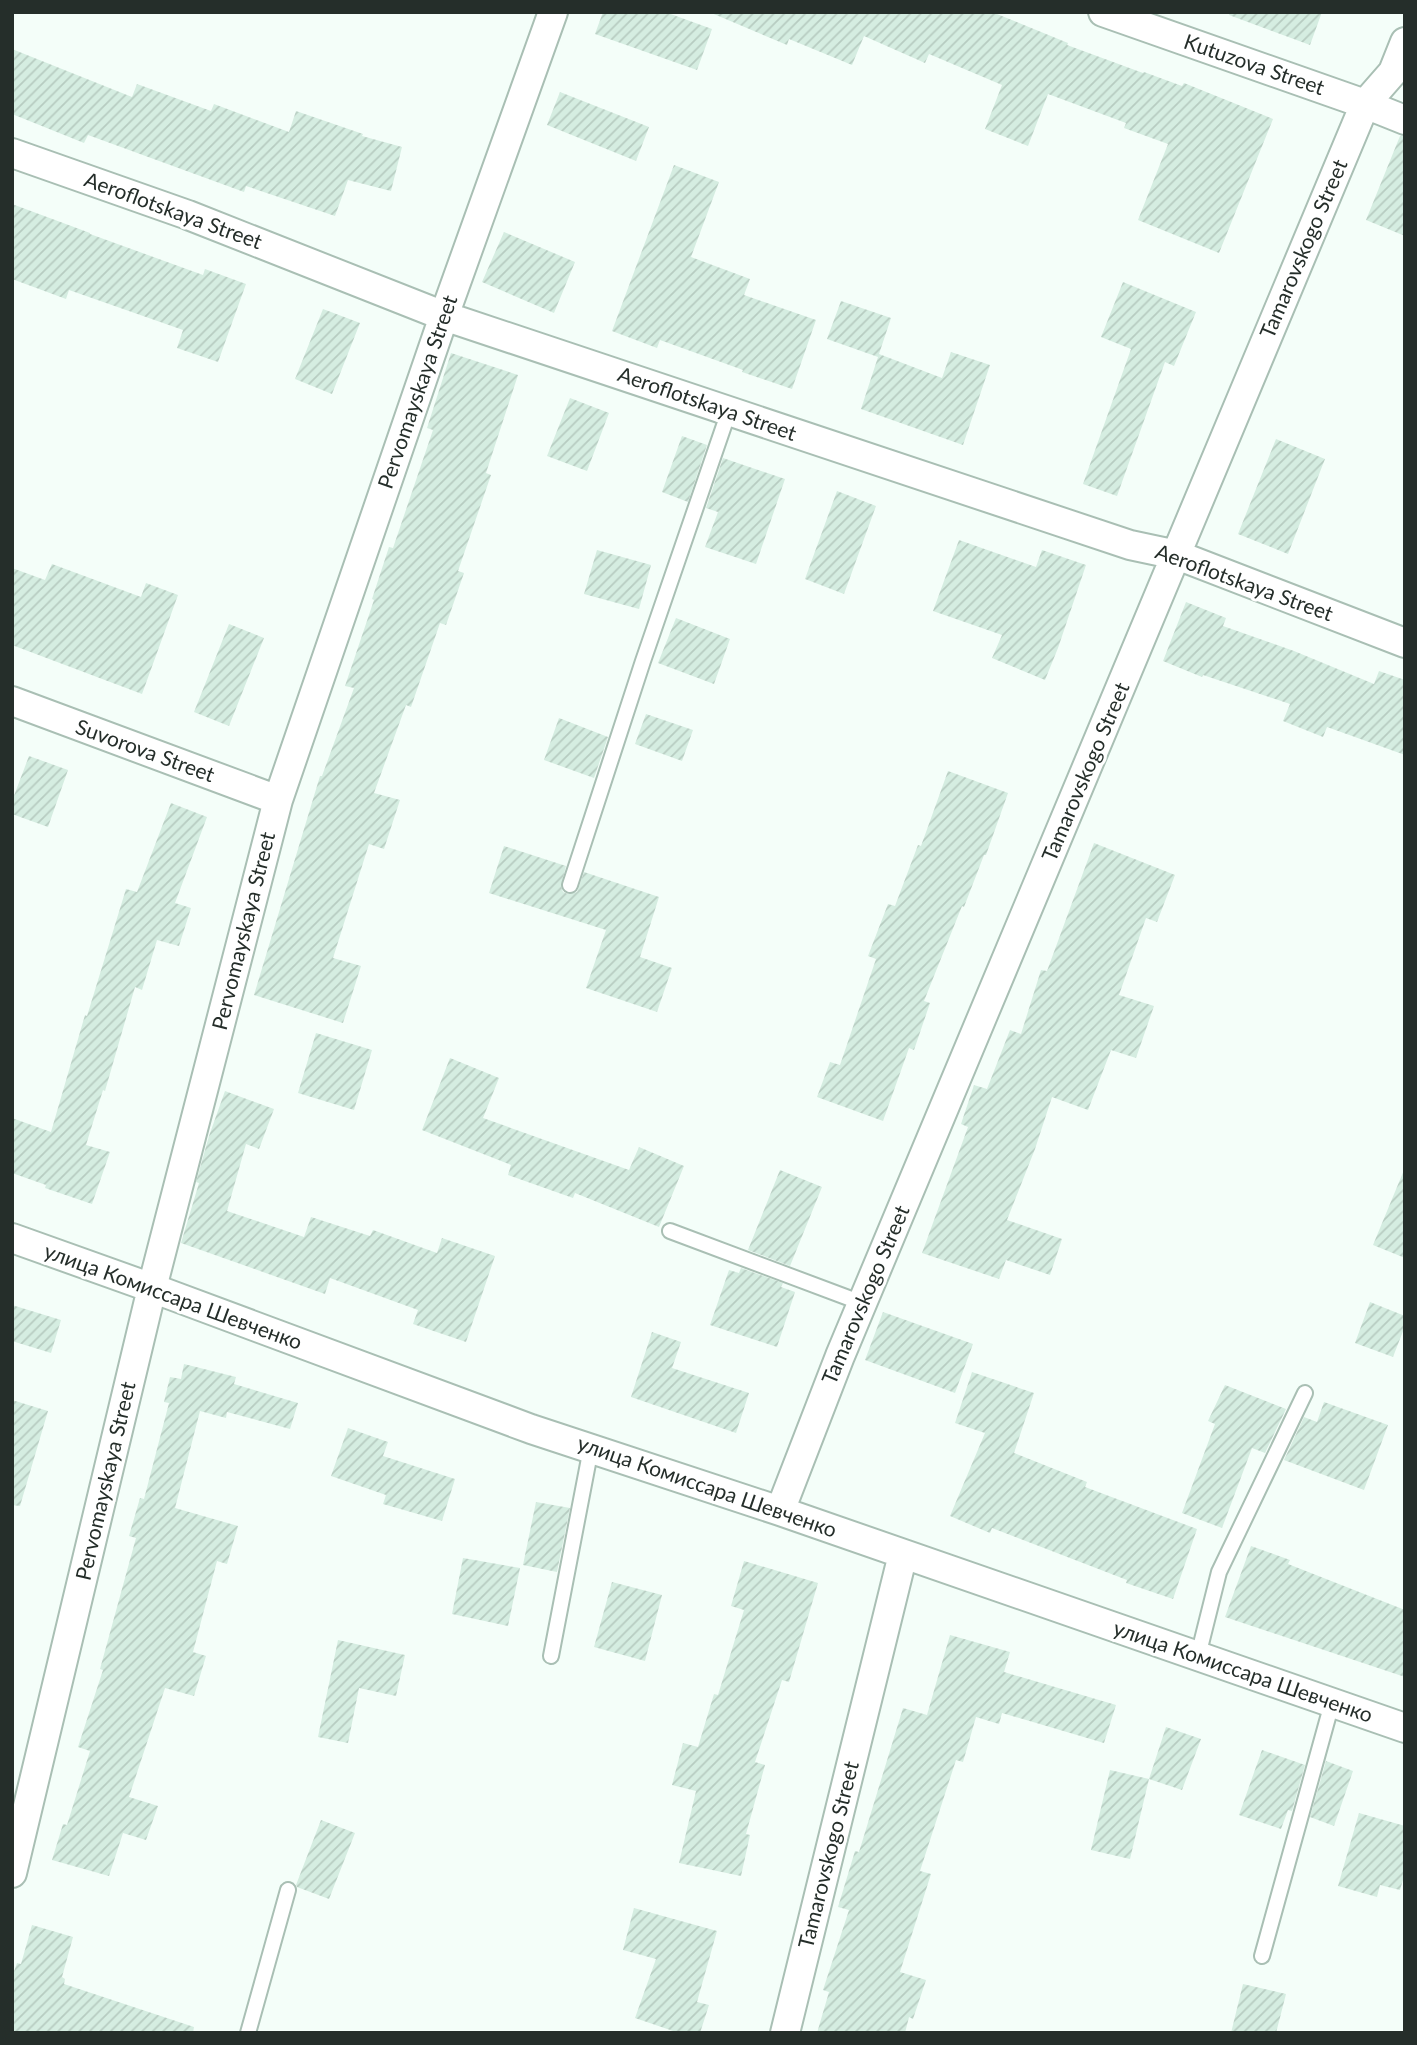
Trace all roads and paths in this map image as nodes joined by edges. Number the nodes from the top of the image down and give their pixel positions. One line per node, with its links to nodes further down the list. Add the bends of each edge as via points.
1 (553, 12): 7 (street, Pervomayskaya Street)
2 (1103, 12): 4 (street, Kutuzova Street)
3 (1405, 42): 4 (street, Tamarovskogo Street, via 1393,72)
4 (1365, 104): 5 (street, Kutuzova Street); 9 (street, Tamarovskogo Street)
5 (1405, 120)
6 (12, 153): 7 (street, Aeroflotskaya Street, via 188,215)
7 (444, 316): 8 (street, Aeroflotskaya Street); 12 (street, Pervomayskaya Street)
8 (729, 411): 9 (street, Aeroflotskaya Street, via 1130,545); 13 (lane)
9 (1177, 555): 10 (street, Aeroflotskaya Street); 17 (street, Tamarovskogo Street)
10 (1405, 643)
11 (12, 701): 12 (street, Suvorova Street)
12 (278, 800): 16 (street, Pervomayskaya Street)
13 (570, 885)
14 (670, 1231): 17 (lane)
15 (12, 1238): 16 (street, улица Комиссара Шевченко)
16 (152, 1288): 19 (street, улица Комиссара Шевченко); 26 (street, Pervomayskaya Street)
17 (862, 1303): 20 (street, Tamarovskogo Street)
18 (1305, 1393): 23 (lane, via 1219,1572)
19 (590, 1448): 20 (street, улица Комиссара Шевченко); 22 (lane)
20 (780, 1511): 21 (street, улица Комиссара Шевченко)
21 (903, 1554): 23 (street, улица Комиссара Шевченко); 30 (street, Tamarovskogo Street)
22 (551, 1656)
23 (1198, 1657): 24 (street, улица Комиссара Шевченко)
24 (1332, 1703): 25 (street, улица Комиссара Шевченко); 28 (lane)
25 (1405, 1728)
26 (12, 1873)
27 (288, 1891): 29 (lane)
28 (1262, 1956)
29 (248, 2033)
30 (785, 2033)

